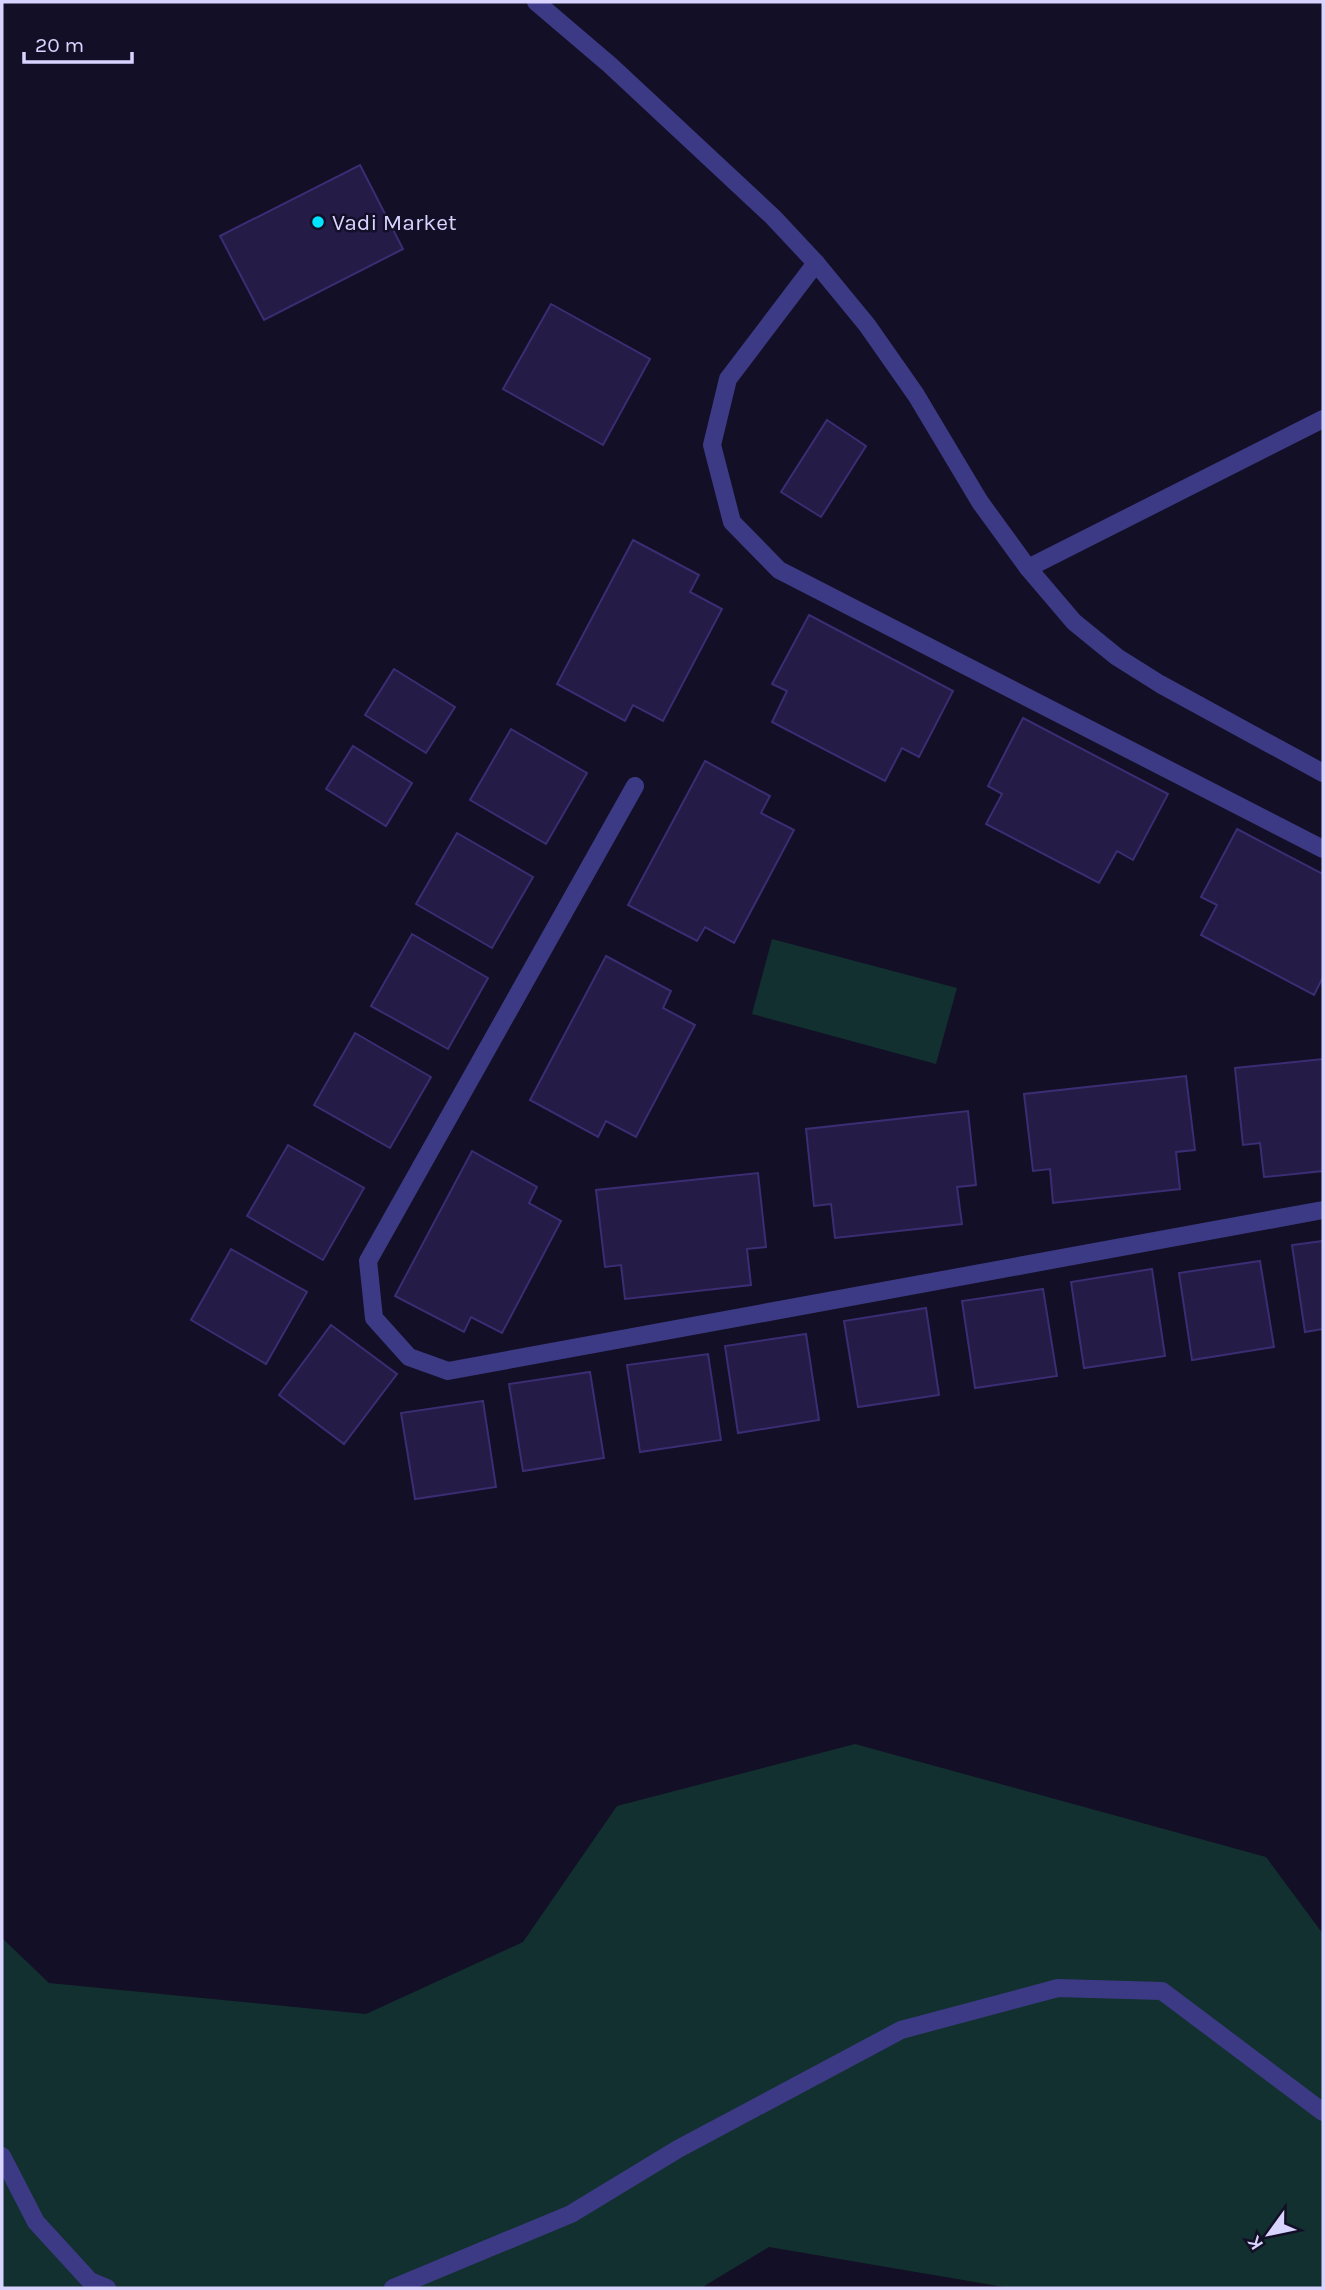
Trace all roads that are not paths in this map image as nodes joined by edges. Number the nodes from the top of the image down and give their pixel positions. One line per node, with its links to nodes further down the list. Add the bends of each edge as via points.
1 (536, 2): 2 (street, via 631,84)
2 (817, 263): 4 (street, via 916,395 980,502); 7 (street, via 728,379 712,445 732,522 779,570)
3 (1323, 419): 4 (street)
4 (1028, 568): 5 (street, via 1074,622 1117,657)
5 (1323, 774)
6 (635, 786): 8 (street, via 368,1261 374,1318 409,1357 448,1371)
7 (1323, 849)
8 (1323, 1210)
9 (1323, 2112): 12 (street, via 1162,1991 1058,1988 901,2030 678,2149 571,2214)
10 (2, 2156): 11 (street, via 36,2222 90,2281)
11 (107, 2288)
12 (393, 2288)

